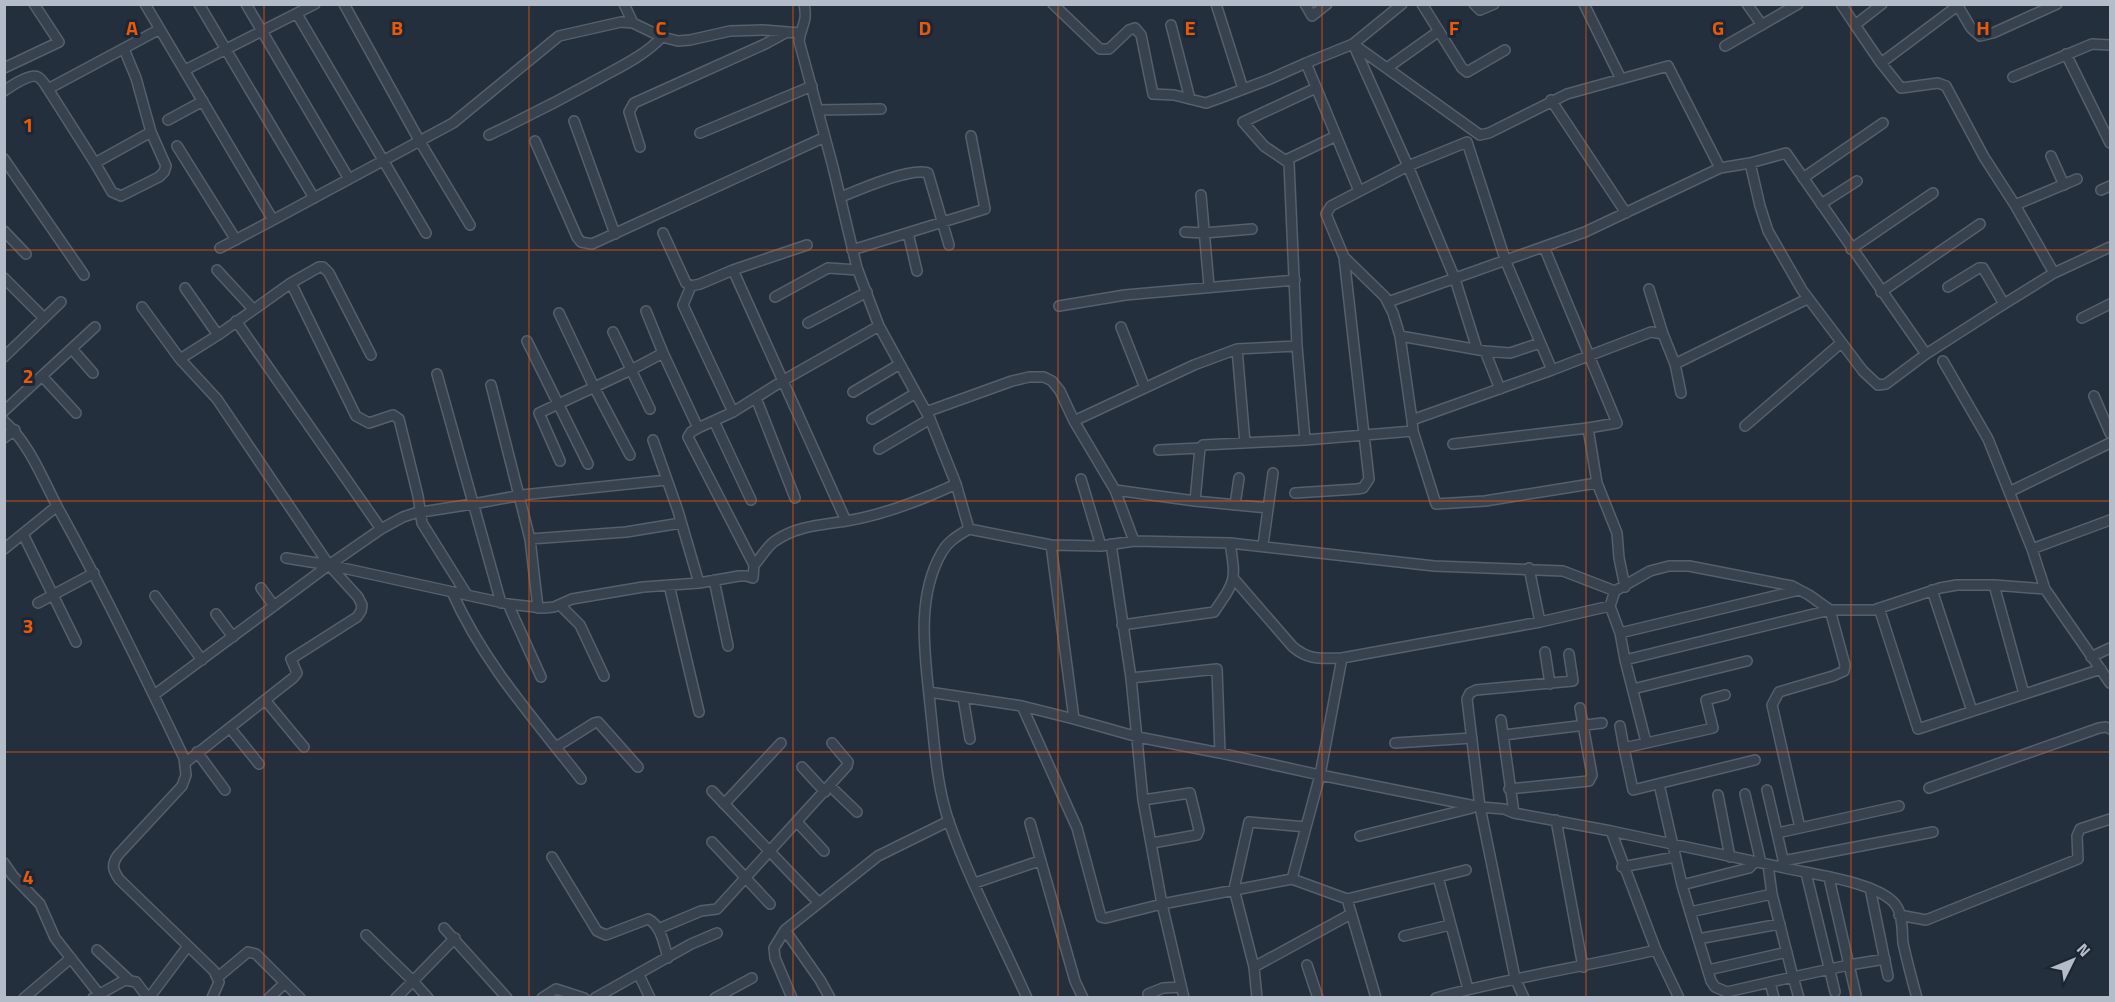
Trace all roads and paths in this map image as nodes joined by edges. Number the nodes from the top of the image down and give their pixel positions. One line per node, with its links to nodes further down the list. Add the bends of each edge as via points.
1 (34, 4): 44 (street, via 59,42)
2 (145, 4): 29 (street)
3 (199, 4): 38 (street)
4 (246, 4): 31 (street)
5 (315, 4): 24 (street)
6 (344, 4): 68 (street)
7 (624, 4): 25 (street)
8 (804, 4): 33 (street, via 807,18)
9 (1053, 4): 54 (street, via 1100,49 1109,49 1135,28 1141,35 1153,94)
10 (1216, 4): 52 (street)
11 (1305, 4): 12 (street, via 1312,16)
12 (1327, 4)
13 (1402, 4): 35 (street)
14 (1422, 4): 30 (street)
15 (1474, 4): 16 (street, via 1480,10)
16 (1494, 4)
17 (1584, 4): 48 (street)
18 (1747, 4): 27 (street)
19 (1841, 4): 28 (street)
20 (1882, 4): 28 (street)
21 (2057, 4): 23 (street, via 1980,36)
22 (1795, 5): 27 (street)
23 (1959, 5): 43 (street)
24 (297, 14): 31 (street); 75 (street)
25 (633, 23): 34 (street); 68 (street, via 621,22 559,36 453,123)
26 (1171, 25): 54 (street)
27 (1762, 25): 37 (street)
28 (1855, 25): 43 (street)
29 (160, 29): 39 (street); 46 (street)
30 (1439, 31): 40 (street, via 1467,72); 45 (street)
31 (262, 32): 38 (street); 82 (street)
32 (787, 32): 33 (street); 34 (street, via 730,31 690,40); 72 (street, via 634,103 629,112)
33 (800, 33): 49 (street)
34 (662, 37): 64 (street, via 638,57)
35 (1353, 44): 42 (street); 45 (street); 79 (street)
36 (2110, 45): 41 (street, via 2092,44)
37 (1725, 46)
38 (227, 48): 46 (street); 90 (street)
39 (124, 49): 51 (street); 62 (street)
40 (1505, 51)
41 (2066, 54): 47 (street); 70 (street)
42 (1306, 63): 50 (street); 52 (street)
43 (1881, 63): 92 (street, via 1901,88 1938,83 1946,86 1984,158)
44 (4, 68)
45 (1387, 68): 55 (street, via 1480,135)
46 (185, 70): 56 (street)
47 (2013, 76)
48 (1622, 79): 55 (street); 80 (street, via 1668,66)
49 (812, 86): 57 (street); 63 (street)
50 (1316, 88): 66 (street); 76 (street, via 1243,122 1264,146)
51 (48, 89): 53 (street, via 34,76); 77 (street)
52 (1243, 89): 54 (street, via 1206,103)
53 (4, 91)
54 (1190, 99)
55 (1551, 100): 93 (street)
56 (203, 101): 59 (street); 94 (street)
57 (818, 110): 58 (street); 67 (street)
58 (881, 110)
59 (168, 120)
60 (574, 121): 105 (street)
61 (1883, 123): 81 (street)
62 (152, 132): 77 (street); 77 (street, via 166,166 159,177 116,196)
63 (700, 133)
64 (489, 135)
65 (971, 136): 95 (street, via 985,209)
66 (1336, 136): 76 (street); 86 (street)
67 (825, 137): 89 (street); 105 (street)
68 (419, 140): 75 (street); 97 (street)
69 (535, 141): 105 (street, via 581,242 592,244)
70 (2110, 143)
71 (177, 146): 106 (street)
72 (640, 147)
73 (2051, 156): 85 (street)
74 (4, 159): 122 (street)
75 (382, 160): 82 (street); 101 (street)
76 (1286, 160): 125 (street)
77 (95, 163)
78 (1750, 163): 80 (street); 81 (street, via 1786,153); 135 (street, via 1768,231)
79 (1408, 166): 86 (street); 116 (street, via 1467,142); 124 (street)
80 (1720, 168): 93 (street)
81 (1803, 178): 91 (street)
82 (349, 179): 90 (street)
83 (2077, 179): 85 (street)
84 (1857, 181): 91 (street)
85 (2064, 185): 92 (street)
86 (1359, 191): 115 (street, via 1331,206 1326,214)
87 (1933, 194): 111 (street)
88 (1202, 195): 104 (street)
89 (840, 197): 95 (street, via 878,182 924,172 930,177); 112 (street)
90 (314, 198): 94 (street)
91 (1821, 204): 111 (street)
92 (2015, 205): 121 (street)
93 (1626, 213): 109 (street)
94 (273, 220): 106 (street)
95 (943, 222): 103 (street); 107 (street)
96 (1980, 224): 133 (street)
97 (470, 225)
98 (1252, 229): 104 (street)
99 (4, 231): 114 (street)
100 (1185, 232): 104 (street)
101 (426, 233)
102 (663, 233): 127 (street)
103 (908, 233): 112 (street); 120 (street)
104 (1204, 233): 128 (street)
105 (615, 234)
106 (236, 240): 110 (street)
107 (949, 245)
108 (807, 246): 118 (street)
109 (1544, 247): 116 (street); 166 (street)
110 (220, 248)
111 (1851, 249): 133 (street)
112 (852, 250): 119 (street)
113 (2109, 251): 121 (street)
114 (26, 254)
115 (1344, 257): 137 (street); 204 (street)
116 (1506, 262): 124 (street); 157 (street)
117 (217, 270): 142 (street)
118 (733, 270): 127 (street); 177 (street)
119 (858, 270): 132 (street); 134 (street, via 828,268)
120 (917, 270)
121 (2054, 273): 138 (street)
122 (84, 275)
123 (4, 278): 145 (street)
124 (1455, 279): 137 (street); 162 (street)
125 (1295, 280): 128 (street); 159 (street)
126 (291, 283): 142 (street); 165 (street, via 319,267 326,270); 234 (street, via 356,416 369,423 393,415 399,419)
127 (691, 286): 190 (street, via 683,305)
128 (1209, 286): 140 (street)
129 (1948, 287): 138 (street, via 1982,268)
130 (185, 288): 154 (street)
131 (1649, 289): 153 (street)
132 (867, 292): 148 (street); 150 (street)
133 (1881, 292): 164 (street)
134 (775, 297)
135 (1807, 299): 158 (street); 171 (street)
136 (61, 302): 145 (street)
137 (1388, 302): 155 (street)
138 (2004, 304): 164 (street)
139 (2110, 304): 146 (street)
140 (1059, 306)
141 (142, 307): 168 (street)
142 (253, 309): 147 (street)
143 (646, 311): 163 (street)
144 (559, 313): 179 (street)
145 (44, 318): 167 (street)
146 (2082, 318)
147 (236, 321): 154 (street); 239 (street)
148 (808, 323)
149 (94, 327): 160 (street)
150 (879, 327): 170 (street); 177 (street)
151 (1121, 327): 180 (street)
152 (613, 332): 172 (street)
153 (1663, 334): 166 (street, via 1652,332); 171 (street)
154 (218, 335): 168 (street)
155 (1400, 336): 162 (street); 194 (street)
156 (527, 341): 187 (street)
157 (1540, 343): 162 (street, via 1510,353); 173 (street)
158 (1841, 344): 164 (street, via 1878,385 1886,384); 198 (street)
159 (1297, 346): 161 (street); 207 (street)
160 (72, 349): 174 (street); 176 (street)
161 (1237, 349): 180 (street); 208 (street)
162 (1481, 350): 181 (street)
163 (663, 353): 172 (street); 199 (street)
164 (1926, 354)
165 (371, 355)
166 (1587, 356): 173 (street); 200 (street, via 1617,423)
167 (4, 357)
168 (180, 359): 250 (street, via 217,399)
169 (1943, 361): 224 (street, via 1988,439)
170 (900, 364): 182 (street); 183 (street)
171 (1675, 364): 184 (street)
172 (631, 370): 179 (street); 188 (street)
173 (1552, 370): 181 (street)
174 (93, 373)
175 (437, 375): 230 (street)
176 (42, 376): 189 (street); 191 (street)
177 (783, 380): 186 (street); 236 (street)
178 (491, 385): 226 (street)
179 (594, 387): 187 (street); 214 (street)
180 (1145, 388): 197 (street)
181 (1500, 389): 194 (street)
182 (853, 392)
183 (916, 393): 192 (street); 193 (street)
184 (1681, 393)
185 (2094, 396): 203 (street)
186 (756, 398): 190 (street); 227 (street)
187 (559, 404): 215 (street, via 539,415); 216 (street)
188 (650, 409)
189 (4, 411)
190 (733, 412): 196 (street)
191 (76, 413)
192 (928, 416): 197 (street, via 1012,381 1044,377 1060,391); 212 (street); 222 (street)
193 (872, 419)
194 (1413, 420): 202 (street)
195 (4, 421): 201 (street)
196 (714, 421): 199 (street); 228 (street)
197 (1074, 422): 223 (street)
198 (1745, 426)
199 (698, 428): 251 (street, via 688,437)
200 (1587, 428): 210 (street); 221 (street)
201 (15, 430): 205 (street); 232 (street)
202 (1413, 431): 204 (street); 221 (street, via 1436,504 1485,501)
203 (2110, 433)
204 (1364, 435): 207 (street); 225 (street, via 1369,479 1363,488)
205 (4, 438)
206 (652, 440): 220 (street)
207 (1305, 440): 208 (street)
208 (1245, 443): 211 (street)
209 (2110, 443): 224 (street)
210 (1453, 444)
211 (1200, 448): 213 (street); 229 (street)
212 (879, 449)
213 (1159, 450)
214 (630, 454)
215 (560, 461)
216 (588, 464)
217 (1273, 473): 233 (street)
218 (1239, 478): 231 (street)
219 (1081, 479): 245 (street)
220 (667, 480): 226 (street); 237 (street)
221 (1597, 483): 259 (street, via 1617,533)
222 (956, 484): 236 (street, via 932,496); 238 (street)
223 (1115, 490): 229 (street); 242 (street)
224 (2009, 492): 248 (street)
225 (1295, 493)
226 (518, 495): 230 (street); 241 (street)
227 (795, 498)
228 (751, 500)
229 (1195, 501): 231 (street)
230 (473, 504): 234 (street); 270 (street)
231 (1235, 505): 233 (street)
232 (57, 507): 240 (street); 253 (street)
233 (1268, 508): 246 (street)
234 (420, 512): 239 (street); 267 (street, via 424,528)
235 (2110, 520): 248 (street)
236 (846, 521): 251 (street, via 795,530 774,542)
237 (681, 523): 241 (street, via 626,532); 256 (street)
238 (969, 528): 244 (street); 299 (street, via 943,550 929,585 924,653)
239 (381, 529): 250 (street)
240 (23, 534): 247 (street); 266 (street)
241 (530, 539): 274 (street)
242 (1134, 541): 243 (street); 245 (street)
243 (1230, 543): 246 (street); 254 (street)
244 (1051, 545): 245 (street); 309 (street)
245 (1106, 545): 279 (street)
246 (1263, 545): 252 (street, via 1434,566)
247 (4, 549)
248 (2032, 549): 261 (street)
249 (286, 558): 250 (street)
250 (329, 565): 265 (street); 272 (street); 304 (street, via 358,597 361,611 291,659 297,672)
251 (754, 565): 255 (street, via 753,578)
252 (1529, 568): 264 (street, via 1563,571); 278 (street)
253 (94, 573): 266 (street); 301 (street)
254 (1234, 579): 279 (street, via 1214,612); 288 (street, via 1304,656)
255 (714, 580): 256 (street); 283 (street)
256 (699, 583): 257 (street)
257 (669, 585): 271 (street, via 572,599); 308 (street)
258 (1994, 585): 261 (street); 263 (street); 300 (street)
259 (1625, 587): 262 (street, via 1650,571 1689,567); 264 (street)
260 (261, 588): 272 (street)
261 (2045, 589): 287 (street)
262 (1799, 590): 276 (street); 280 (street)
263 (1932, 590): 275 (street); 307 (street)
264 (1615, 591): 273 (street)
265 (452, 592): 267 (street); 325 (street, via 490,662)
266 (53, 596): 269 (street); 282 (street)
267 (467, 596): 270 (street)
268 (155, 597): 289 (street)
269 (38, 603)
270 (504, 603): 274 (street); 294 (street)
271 (560, 605): 274 (street); 293 (street, via 580,625)
272 (274, 606): 281 (street)
273 (1610, 606): 278 (street); 280 (street)
274 (538, 608)
275 (1879, 608): 276 (street); 307 (street, via 1918,729)
276 (1830, 610): 290 (street); 357 (street, via 1844,671 1779,692 1772,705)
277 (216, 614): 281 (street)
278 (1540, 622): 288 (street)
279 (1122, 625): 295 (street)
280 (1620, 633): 290 (street)
281 (233, 637): 289 (street)
282 (76, 642)
283 (728, 646)
284 (2110, 648): 287 (street)
285 (1545, 652): 297 (street)
286 (1569, 654): 297 (street, via 1573,681)
287 (2091, 657): 292 (street)
288 (1342, 658): 334 (street)
289 (202, 660): 301 (street)
290 (1625, 660): 298 (street)
291 (1748, 661): 298 (street)
292 (2101, 669): 296 (street); 300 (street)
293 (604, 676)
294 (541, 677)
295 (1131, 678): 317 (street); 328 (street, via 1217,669)
296 (2110, 683)
297 (1551, 684): 318 (street, via 1473,691 1467,699)
298 (1633, 688): 320 (street)
299 (929, 692): 303 (street); 353 (street, via 937,769)
300 (2024, 694): 307 (street)
301 (154, 695): 330 (street)
302 (1725, 695): 320 (street, via 1706,700 1713,728)
303 (963, 697): 305 (street); 319 (street)
304 (265, 700): 314 (street); 324 (street)
305 (1022, 706): 309 (street); 389 (street, via 1077,828 1101,917)
306 (1580, 708): 312 (street)
307 (1972, 711)
308 (699, 712)
309 (1074, 719): 317 (street)
310 (1501, 720): 316 (street)
311 (1602, 723): 312 (street)
312 (1583, 726): 316 (street); 339 (street, via 1592,775 1589,781)
313 (1620, 726): 326 (street)
314 (230, 728): 327 (street); 331 (street)
315 (2110, 729): 337 (street, via 2099,728)
316 (1504, 735): 339 (street)
317 (1138, 737): 328 (street); 345 (street)
318 (1472, 738): 323 (street); 348 (street)
319 (970, 739)
320 (1646, 742): 326 (street)
321 (781, 743): 346 (street)
322 (832, 743): 338 (street, via 848,762)
323 (1395, 743)
324 (304, 747)
325 (556, 747): 332 (street, via 598,722); 335 (street)
326 (1624, 748): 336 (street, via 1633,790)
327 (197, 752): 330 (street); 340 (street)
328 (1220, 753): 334 (street)
329 (1755, 760): 336 (street)
330 (185, 763): 403 (street, via 182,786 118,855 113,870)
331 (259, 764)
332 (638, 767)
333 (802, 767): 338 (street)
334 (1320, 775): 348 (street); 356 (street)
335 (581, 779)
336 (1659, 784): 364 (street)
337 (1929, 788)
338 (828, 789): 349 (street); 354 (street)
339 (1509, 789): 350 (street)
340 (225, 790)
341 (1767, 790): 360 (street)
342 (712, 791): 346 (street)
343 (1745, 794): 372 (street)
344 (1718, 795): 369 (street)
345 (1143, 800): 363 (street); 363 (street, via 1192,794 1200,832)
346 (724, 804): 365 (street)
347 (1899, 806): 357 (street)
348 (1480, 807): 350 (street); 361 (street); 421 (street)
349 (857, 812)
350 (1514, 813): 352 (street)
351 (2110, 819): 392 (street, via 2080,829 2079,859 1926,920)
352 (1556, 820): 358 (street); 412 (street)
353 (949, 821): 381 (street); 387 (street, via 878,856)
354 (796, 822): 365 (street); 366 (street)
355 (1030, 823): 370 (street)
356 (1306, 827): 380 (street); 384 (street, via 1249,822)
357 (1800, 828): 360 (street)
358 (1611, 831): 364 (street); 374 (street)
359 (1933, 832): 373 (street)
360 (1777, 833): 373 (street)
361 (1360, 836)
362 (712, 842): 377 (street)
363 (1152, 843): 389 (street)
364 (1672, 844): 368 (street); 369 (street)
365 (770, 851): 377 (street); 387 (street)
366 (824, 851)
367 (552, 857): 396 (street, via 601,934 648,919)
368 (1675, 857): 374 (street); 382 (street)
369 (1730, 857): 372 (street)
370 (1039, 861): 381 (street); 448 (street)
371 (4, 863): 407 (street, via 40,904 52,933)
372 (1762, 863): 373 (street); 382 (street); 385 (street)
373 (1784, 865): 376 (street)
374 (1623, 867): 405 (street)
375 (1466, 870): 378 (street)
376 (1806, 873): 379 (street); 414 (street)
377 (746, 877): 388 (street); 396 (street, via 717,909 701,911)
378 (1438, 877): 386 (street); 394 (street)
379 (1829, 878): 383 (street); 411 (street)
380 (1292, 879): 384 (street); 386 (street)
381 (975, 883): 447 (street)
382 (1682, 885): 390 (street)
383 (1870, 888): 392 (street, via 1888,896); 409 (street)
384 (1234, 890): 389 (street); 413 (street)
385 (1772, 894): 390 (street); 393 (street)
386 (1347, 899): 391 (street)
387 (819, 903): 397 (street)
388 (770, 904)
389 (1162, 904): 426 (street)
390 (1690, 912): 402 (street)
391 (1351, 914): 413 (street); 452 (street)
392 (1899, 915): 458 (street)
393 (1780, 924): 402 (street); 406 (street)
394 (1450, 925): 400 (street); 427 (street)
395 (444, 928): 401 (street)
396 (658, 929): 408 (street)
397 (785, 930): 445 (street, via 774,948 775,958); 446 (street)
398 (717, 933): 408 (street)
399 (366, 934): 423 (street)
400 (1404, 936)
401 (455, 938): 423 (street); 439 (street)
402 (1698, 939): 415 (street)
403 (188, 946): 419 (street); 433 (street)
404 (97, 950): 422 (street)
405 (1656, 950): 412 (street); 455 (street)
406 (1787, 952): 415 (street); 417 (street)
407 (71, 958): 430 (street); 432 (street)
408 (668, 958): 416 (street)
409 (1885, 959): 411 (street); 418 (street)
410 (1307, 965): 451 (street)
411 (1849, 965): 414 (street); 431 (street)
412 (1583, 966): 421 (street)
413 (1254, 967): 450 (street)
414 (1829, 969): 417 (street); 428 (street)
415 (1708, 970): 424 (street, via 1711,981 1721,991)
416 (639, 975): 442 (street); 443 (street)
417 (1793, 976): 424 (street); 457 (street)
418 (1888, 976)
419 (218, 977): 425 (street, via 248,952 256,954); 434 (street)
420 (752, 978): 444 (street)
421 (1515, 978): 427 (street); 454 (street)
422 (129, 980): 430 (street); 433 (street, via 136,982)
423 (413, 981): 437 (street); 438 (street)
424 (1770, 982): 456 (street)
425 (285, 983): 435 (street); 436 (street)
426 (1181, 987): 429 (street); 449 (street)
427 (1468, 989): 453 (street)
428 (1834, 992)
429 (1148, 994)
430 (96, 995)
431 (1856, 995)
432 (24, 998)
433 (149, 998)
434 (212, 998)
435 (269, 998)
436 (300, 998)
437 (396, 998)
438 (428, 998)
439 (507, 998)
440 (542, 998): 441 (street, via 556,989)
441 (584, 998)
442 (595, 998)
443 (650, 998)
444 (715, 998)
445 (792, 998)
446 (830, 998)
447 (1027, 998)
448 (1083, 998)
449 (1184, 998)
450 (1257, 998)
451 (1318, 998)
452 (1376, 998)
453 (1436, 998)
454 (1524, 998)
455 (1679, 998)
456 (1774, 998)
457 (1799, 998)
458 (1917, 998)

